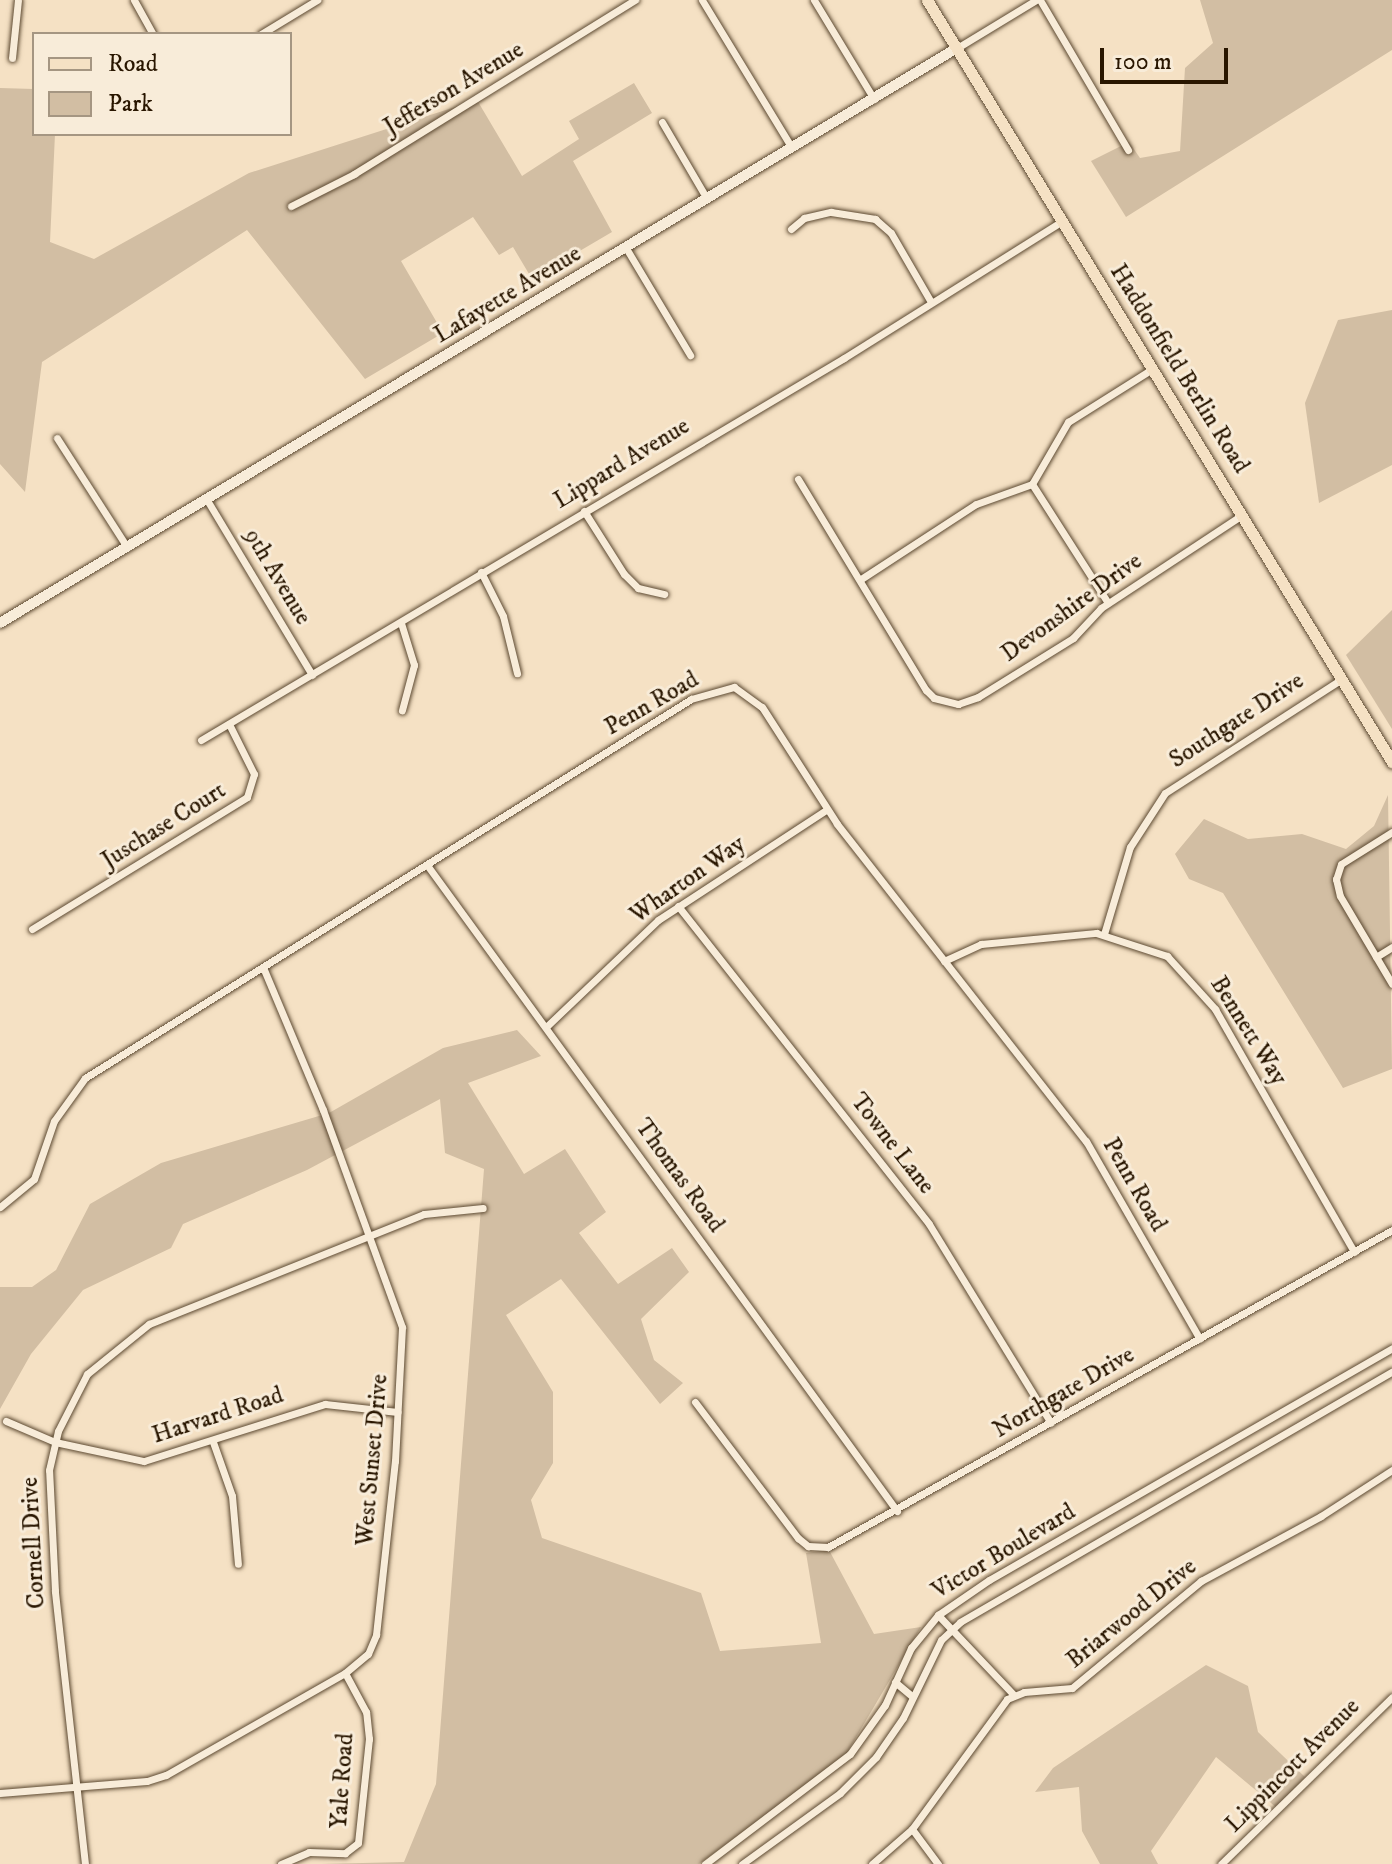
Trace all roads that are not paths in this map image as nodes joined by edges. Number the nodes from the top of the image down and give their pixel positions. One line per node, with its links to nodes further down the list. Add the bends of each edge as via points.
1 (18, 0): 12 (street)
2 (134, 0): 9 (street)
3 (317, 0): 10 (street)
4 (635, 0): 18 (street, Jefferson Avenue, via 354,174)
5 (702, 0): 15 (street)
6 (814, 0): 13 (street)
7 (927, 0): 11 (main road, Haddonfield Berlin Road)
8 (1038, 0): 11 (street, Lafayette Avenue); 16 (street)
9 (152, 32)
10 (264, 32)
11 (957, 48): 13 (street, Lafayette Avenue); 19 (main road, Haddonfield Berlin Road)
12 (12, 58)
13 (874, 99): 15 (street, Lafayette Avenue)
14 (662, 122): 17 (street)
15 (792, 148): 17 (street, Lafayette Avenue)
16 (1128, 150)
17 (707, 199): 21 (street, Lafayette Avenue)
18 (291, 206)
19 (1062, 221): 22 (street, Lippard Avenue); 24 (main road, Haddonfield Berlin Road)
20 (791, 229): 22 (street, via 804,218 831,212 875,219 891,233)
21 (626, 248): 23 (street); 28 (street, Lafayette Avenue)
22 (931, 302): 29 (street, Lippard Avenue)
23 (690, 355)
24 (1152, 369): 27 (street, via 1068,422); 30 (main road, Haddonfield Berlin Road)
25 (57, 438): 31 (street)
26 (798, 479): 33 (street, Devonshire Drive)
27 (1032, 484): 33 (street, via 976,504); 35 (street)
28 (207, 500): 31 (street, Lafayette Avenue); 39 (street, 9th Avenue)
29 (584, 511): 32 (street, Lippard Avenue); 34 (street, via 624,574 638,588)
30 (1242, 515): 35 (street, Devonshire Drive); 40 (main road, Haddonfield Berlin Road)
31 (127, 547): 36 (street, Lafayette Avenue)
32 (481, 572): 37 (street, Lippard Avenue); 38 (street, via 503,616)
33 (861, 579): 35 (street, Devonshire Drive, via 926,690 934,698 958,704 1073,638)
34 (664, 594)
35 (1108, 603)
36 (0, 623)
37 (401, 623): 39 (street, Lippard Avenue); 41 (street, via 414,665)
38 (517, 673)
39 (312, 675): 42 (street, Lippard Avenue)
40 (1342, 679): 44 (main road, Haddonfield Berlin Road); 50 (street, Southgate Drive, via 1165,793 1130,847)
41 (402, 710)
42 (229, 724): 43 (street, Lippard Avenue); 49 (street, Juschase Court, via 254,774 247,797)
43 (201, 740)
44 (1392, 762)
45 (826, 810): 47 (street, Penn Road, via 762,707 745,691 726,688 691,699); 48 (street, Wharton Way); 53 (street, Penn Road)
46 (1392, 832): 52 (street, via 1341,864 1336,879 1340,896)
47 (427, 865): 54 (street, Penn Road); 56 (street, Thomas Road)
48 (678, 906): 56 (street, Wharton Way); 68 (street, Towne Lane, via 929,1224)
49 (32, 929)
50 (1104, 934): 53 (street, Bennett Way, via 981,944); 61 (street, Bennett Way, via 1167,956 1199,986)
51 (1392, 947): 52 (street)
52 (1376, 957): 55 (street)
53 (944, 961): 62 (street, Penn Road, via 1086,1141)
54 (263, 967): 57 (street, Penn Road, via 78,1083 54,1121 34,1179); 60 (street, West Sunset Drive)
55 (1392, 984)
56 (546, 1027): 72 (street, Thomas Road)
57 (0, 1207)
58 (483, 1208): 60 (street, Cornell Drive, via 443,1209)
59 (1392, 1230): 61 (street, Northgate Drive)
60 (370, 1237): 66 (street, West Sunset Drive, via 402,1327); 69 (street, Cornell Drive, via 138,1329 87,1374)
61 (1354, 1252): 62 (street, Northgate Drive)
62 (1200, 1339): 68 (street, Northgate Drive)
63 (1392, 1348): 74 (street, Victor Boulevard, via 989,1580)
64 (1392, 1372): 75 (street, Victor Boulevard)
65 (695, 1402): 72 (street, Northgate Drive, via 798,1538 817,1549 840,1543)
66 (398, 1412): 70 (street, Harvard Road, via 325,1404); 76 (street, West Sunset Drive, via 376,1635 368,1654)
67 (6, 1421): 69 (street, Harvard Road)
68 (1051, 1423): 72 (street, Northgate Drive)
69 (55, 1442): 70 (street, Harvard Road, via 144,1461); 81 (street, Cornell Drive, via 49,1470 55,1591)
70 (213, 1442): 73 (street, via 232,1496)
71 (1392, 1470): 78 (street, Briarwood Drive, via 1321,1516 1209,1576 1072,1688)
72 (897, 1511)
73 (238, 1564)
74 (938, 1615): 75 (street); 77 (street, Victor Boulevard, via 911,1648)
75 (952, 1629): 78 (street); 79 (street, Victor Boulevard, via 933,1653)
76 (345, 1673): 81 (street, West Sunset Drive, via 166,1775); 85 (street, Yale Road, via 366,1712 369,1739 355,1847 345,1853 309,1852)
77 (895, 1682): 79 (street); 86 (street, Victor Boulevard, via 873,1725 850,1754)
78 (1014, 1695): 83 (street, via 998,1709)
79 (913, 1697): 87 (street, Victor Boulevard, via 894,1732 855,1780)
80 (1392, 1697): 90 (street, Lippincott Avenue)
81 (76, 1787): 82 (street, West Sunset Drive); 84 (street, Cornell Drive)
82 (0, 1793)
83 (912, 1829): 88 (street); 89 (street)
84 (85, 1864)
85 (281, 1864)
86 (705, 1864)
87 (742, 1864)
88 (872, 1864)
89 (938, 1864)
90 (1221, 1864)

